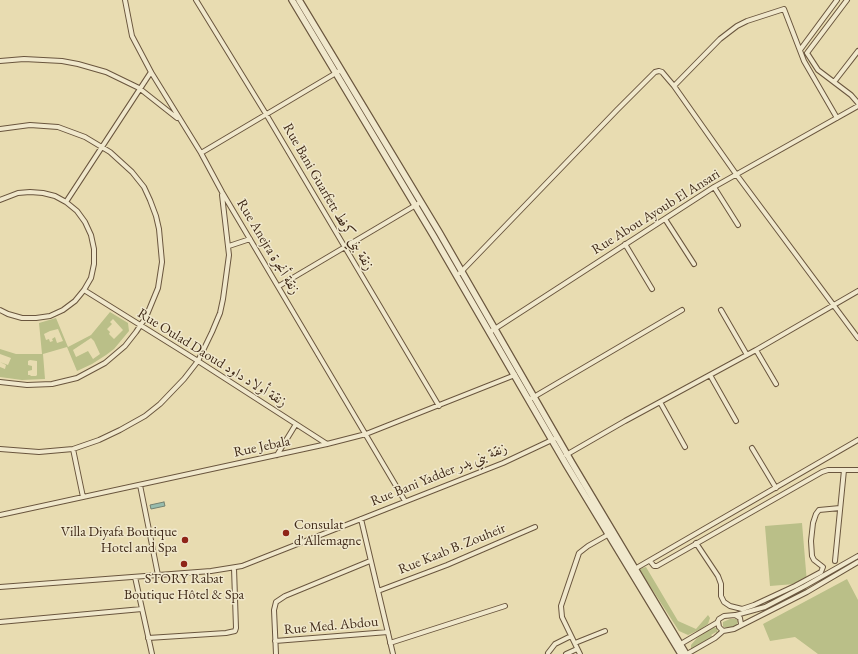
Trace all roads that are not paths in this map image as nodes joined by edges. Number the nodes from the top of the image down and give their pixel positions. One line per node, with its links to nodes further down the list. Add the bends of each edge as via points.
1 (125, 0): 10 (street, Rue Anejra زنقة أنجرة, via 132,36)
2 (196, 0): 16 (street, Rue Bani Guarfett زنقة بني كرفط)
3 (292, 0): 11 (street)
4 (299, 0): 11 (street)
5 (837, 0): 7 (street)
6 (847, 0): 12 (street, via 807,53 818,70)
7 (800, 50): 13 (street, via 784,8 737,26 720,39); 17 (street)
8 (858, 51): 12 (street)
9 (0, 61): 14 (street, via 50,60 78,64 106,72)
10 (151, 72): 14 (street); 18 (street, Rue Anejra زنقة أنجرة)
11 (338, 72): 16 (street); 27 (street)
12 (834, 82): 15 (street, via 851,95)
13 (674, 86): 22 (street); 35 (street, via 662,72 655,72)
14 (139, 88): 18 (street); 20 (street)
15 (858, 105): 17 (street, Rue Abou Ayoub El Ansari)
16 (266, 114): 21 (street); 33 (street, Rue Bani Guarfett زنقة بني كرفط)
17 (837, 118): 22 (street, Rue Abou Ayoub El Ansari)
18 (180, 121): 21 (street, Rue Anejra زنقة أنجرة)
19 (0, 129): 20 (street, via 24,125 48,126 72,131)
20 (102, 146): 26 (street); 44 (street, via 121,161 144,187 156,216 161,246 161,274 152,303)
21 (201, 153): 24 (street, Rue Anejra زنقة أنجرة)
22 (736, 174): 23 (street, Rue Abou Ayoub El Ansari); 40 (street)
23 (714, 187): 28 (street, Rue Abou Ayoub El Ansari); 29 (street)
24 (222, 192): 30 (street, Rue Anejra زنقة أنجرة); 32 (street)
25 (0, 200): 26 (street, via 18,193 30,192 55,196)
26 (66, 202): 38 (street, via 86,222 92,236 94,264 91,278)
27 (418, 204): 33 (street); 35 (street)
28 (665, 220): 31 (street, Rue Abou Ayoub El Ansari); 34 (street)
29 (738, 225)
30 (250, 239): 32 (street); 36 (street, Rue Anejra زنقة أنجرة)
31 (625, 244): 37 (street); 45 (street, Rue Abou Ayoub El Ansari)
32 (229, 246): 49 (street, via 229,264 220,313)
33 (344, 248): 36 (street); 56 (street, Rue Bani Guarfett زنقة بني كرفط)
34 (694, 264)
35 (460, 273): 45 (street)
36 (279, 286): 59 (street, Rue Anejra زنقة أنجرة)
37 (652, 289)
38 (84, 290): 41 (street, via 69,306 50,316 22,318); 44 (street, Rue Oulad Daoud زنقة أولاد داود)
39 (858, 291): 40 (street)
40 (834, 305): 46 (street); 47 (street)
41 (0, 310)
42 (682, 310): 54 (street)
43 (721, 310): 48 (street)
44 (140, 326): 49 (street, Rue Oulad Daoud زنقة أولاد داود); 52 (street, via 125,346 111,358 77,378 44,385)
45 (493, 330): 50 (street)
46 (858, 338)
47 (756, 350): 48 (street); 53 (street)
48 (747, 355): 51 (street)
49 (198, 361): 58 (street, Rue Oulad Daoud زنقة أولاد داود); 66 (street, via 174,391 145,416 120,430)
50 (518, 374): 54 (street); 56 (street, Rue Jebala)
51 (710, 375): 55 (street); 57 (street)
52 (0, 382)
53 (776, 384)
54 (532, 398): 60 (street)
55 (660, 402): 63 (street); 68 (street)
56 (439, 406): 59 (street, Rue Jebala)
57 (736, 421)
58 (296, 424): 62 (street, Rue Oulad Daoud زنقة أولاد داود); 67 (street)
59 (366, 434): 62 (street, Rue Jebala); 74 (street, Rue Anejra زنقة أنجرة)
60 (555, 439): 68 (street); 74 (street, Rue Bani Yadder زنقة بني يدر, via 503,463)
61 (858, 440): 72 (street)
62 (327, 444): 67 (street, Rue Jebala)
63 (685, 447)
64 (752, 448): 72 (street)
65 (0, 449): 66 (street, via 39,452)
66 (73, 449): 73 (street)
67 (277, 455): 71 (street, Rue Jebala)
68 (565, 456): 79 (street)
69 (844, 470): 70 (street); 75 (street); 80 (street, via 822,472)
70 (858, 470)
71 (140, 485): 73 (street, Rue Jebala); 88 (street)
72 (776, 488): 83 (street)
73 (83, 497): 76 (street, Rue Jebala)
74 (405, 501): 77 (street, Rue Bani Yadder زنقة بني يدر)
75 (840, 508): 80 (street, via 819,510 813,523 812,556 823,567 821,572 742,609 724,602 719,578); 84 (street)
76 (0, 515)
77 (361, 519): 82 (street, Rue Med. Abdou); 86 (street, Rue Bani Yadder زنقة بني يدر)
78 (535, 527): 91 (street, Rue Kaab B. Zouheir)
79 (611, 533): 87 (street); 101 (street, via 582,550 577,556 561,609)
80 (696, 543): 83 (street, via 656,566)
81 (858, 556): 94 (street, via 772,604)
82 (370, 561): 91 (street, Rue Med. Abdou); 103 (street, via 278,600 274,610)
83 (650, 561): 87 (street)
84 (835, 561)
85 (858, 562): 97 (street, via 807,592)
86 (234, 568): 88 (street, Rue Bani Yadder زنقة بني يدر); 102 (street, via 235,631)
87 (633, 570): 106 (street)
88 (158, 575): 89 (street, Rue Bani Yadder زنقة بني يدر)
89 (135, 577): 90 (street, Rue Bani Yadder زنقة بني يدر); 93 (street)
90 (0, 587)
91 (378, 591): 100 (street, Rue Med. Abdou)
92 (505, 606): 104 (street)
93 (142, 609): 95 (street); 102 (street)
94 (736, 615): 96 (street, via 722,617); 97 (street, via 740,618)
95 (0, 622)
96 (718, 622): 99 (street); 106 (street)
97 (741, 624): 99 (street)
98 (605, 631): 105 (street)
99 (723, 631): 115 (street)
100 (388, 632): 103 (street, Rue Med. Abdou); 104 (street, Rue Med. Abdou)
101 (571, 636): 105 (street); 111 (street, via 555,644)
102 (148, 638): 108 (street)
103 (275, 641): 109 (street)
104 (390, 643): 110 (street, Rue Med. Abdou)
105 (575, 643): 107 (street)
106 (679, 646): 114 (street); 115 (street)
107 (577, 649): 112 (street); 113 (street)
108 (152, 654)
109 (276, 654)
110 (393, 654)
111 (548, 654)
112 (566, 654)
113 (580, 654)
114 (681, 654)
115 (687, 654)

